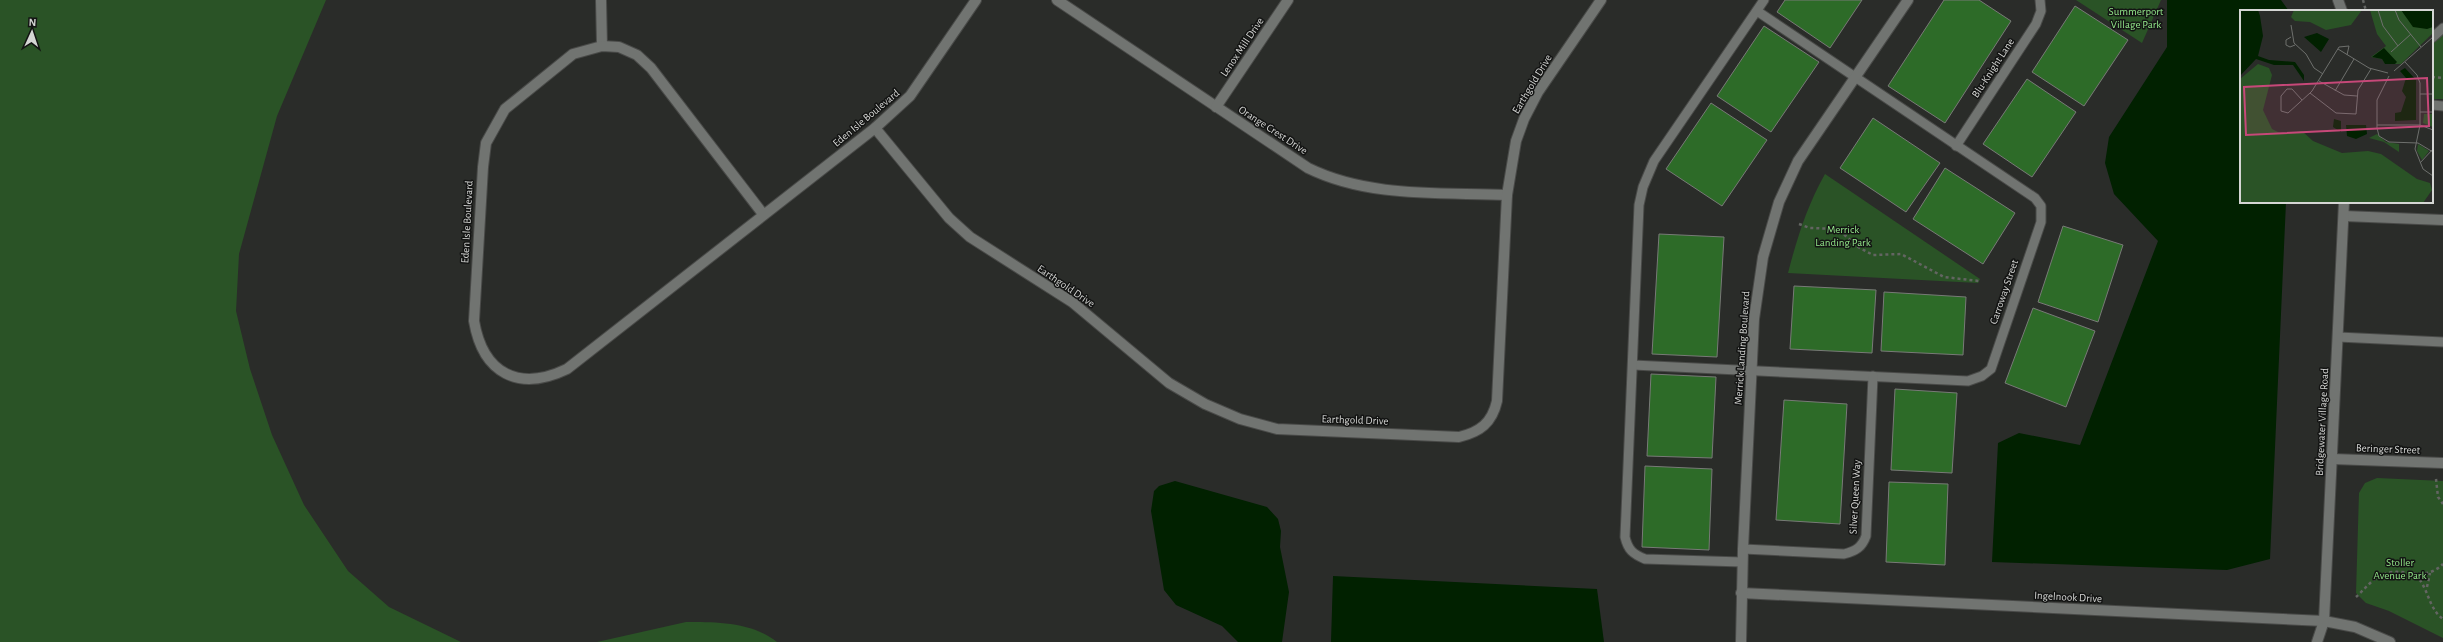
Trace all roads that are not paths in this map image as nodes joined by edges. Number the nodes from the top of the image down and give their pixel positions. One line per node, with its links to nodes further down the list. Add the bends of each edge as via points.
1 (601, 0): 14 (street)
2 (976, 0): 19 (street, Eden Isle Boulevard, via 910,96)
3 (1057, 0): 18 (street, Orange Crest Drive)
4 (1288, 0): 18 (street, Lenox Mill Drive)
5 (1601, 0): 21 (street, Earthgold Drive, via 1538,92 1524,119 1516,141)
6 (1764, 0): 11 (lane)
7 (1908, 0): 15 (street, Merrick Landing Boulevard)
8 (2040, 0): 20 (lane, Blu-Knight Lane, via 2041,11 2036,24)
9 (2338, 0): 10 (street)
10 (2342, 10)
11 (1757, 11): 15 (lane, Carroway Street); 28 (lane, via 1658,154 1646,176 1639,205)
12 (2443, 28): 13 (lane)
13 (2433, 37)
14 (602, 46): 23 (street, Eden Isle Boulevard, via 619,47 637,55 651,68); 23 (street, Eden Isle Boulevard, via 573,54 505,109 486,143 474,322 477,339 487,359 500,371 530,380 549,378 567,369)
15 (1855, 78): 20 (lane, Carroway Street); 29 (street, Merrick Landing Boulevard, via 1798,161 1779,202 1763,258 1754,319)
16 (2433, 105): 17 (lane)
17 (2443, 106)
18 (1216, 107): 21 (street, Orange Crest Drive, via 1308,168 1329,178 1379,189)
19 (876, 128): 21 (street, Earthgold Drive, via 949,218 970,237 1072,302 1169,383 1240,419 1277,429 1459,437 1473,434 1486,425 1493,416 1497,401); 23 (street, Eden Isle Boulevard)
20 (1956, 146): 30 (lane, Carroway Street, via 2035,198 2041,206 2042,213 1991,369 1982,376 1968,381)
21 (1507, 195)
22 (2344, 203): 24 (street, Bridgewater Village Road)
23 (762, 214)
24 (2344, 216): 25 (street); 26 (street, Bridgewater Village Road)
25 (2443, 220)
26 (2338, 337): 27 (lane); 31 (street, Bridgewater Village Road)
27 (2443, 342)
28 (1634, 365): 29 (lane, Carroway Street); 34 (lane, via 1625,537 1627,547 1634,555 1645,559)
29 (1752, 370): 30 (lane, Carroway Street); 33 (street, Merrick Landing Boulevard)
30 (1873, 376): 33 (lane, Silver Queen Way, via 1866,536 1863,544 1844,554)
31 (2333, 459): 32 (street, Beringer Street); 36 (street, Bridgewater Village Road)
32 (2443, 463)
33 (1743, 549): 34 (street, Merrick Landing Boulevard)
34 (1742, 562): 35 (street, Merrick Landing Boulevard)
35 (1741, 593): 36 (street, Ingelnook Drive); 37 (street, Merrick Landing Boulevard)
36 (2324, 621): 38 (street, Bridgewater Village Road); 39 (street, Ingelnook Drive, via 2355,627)
37 (1741, 642)
38 (2317, 642)
39 (2390, 642)

